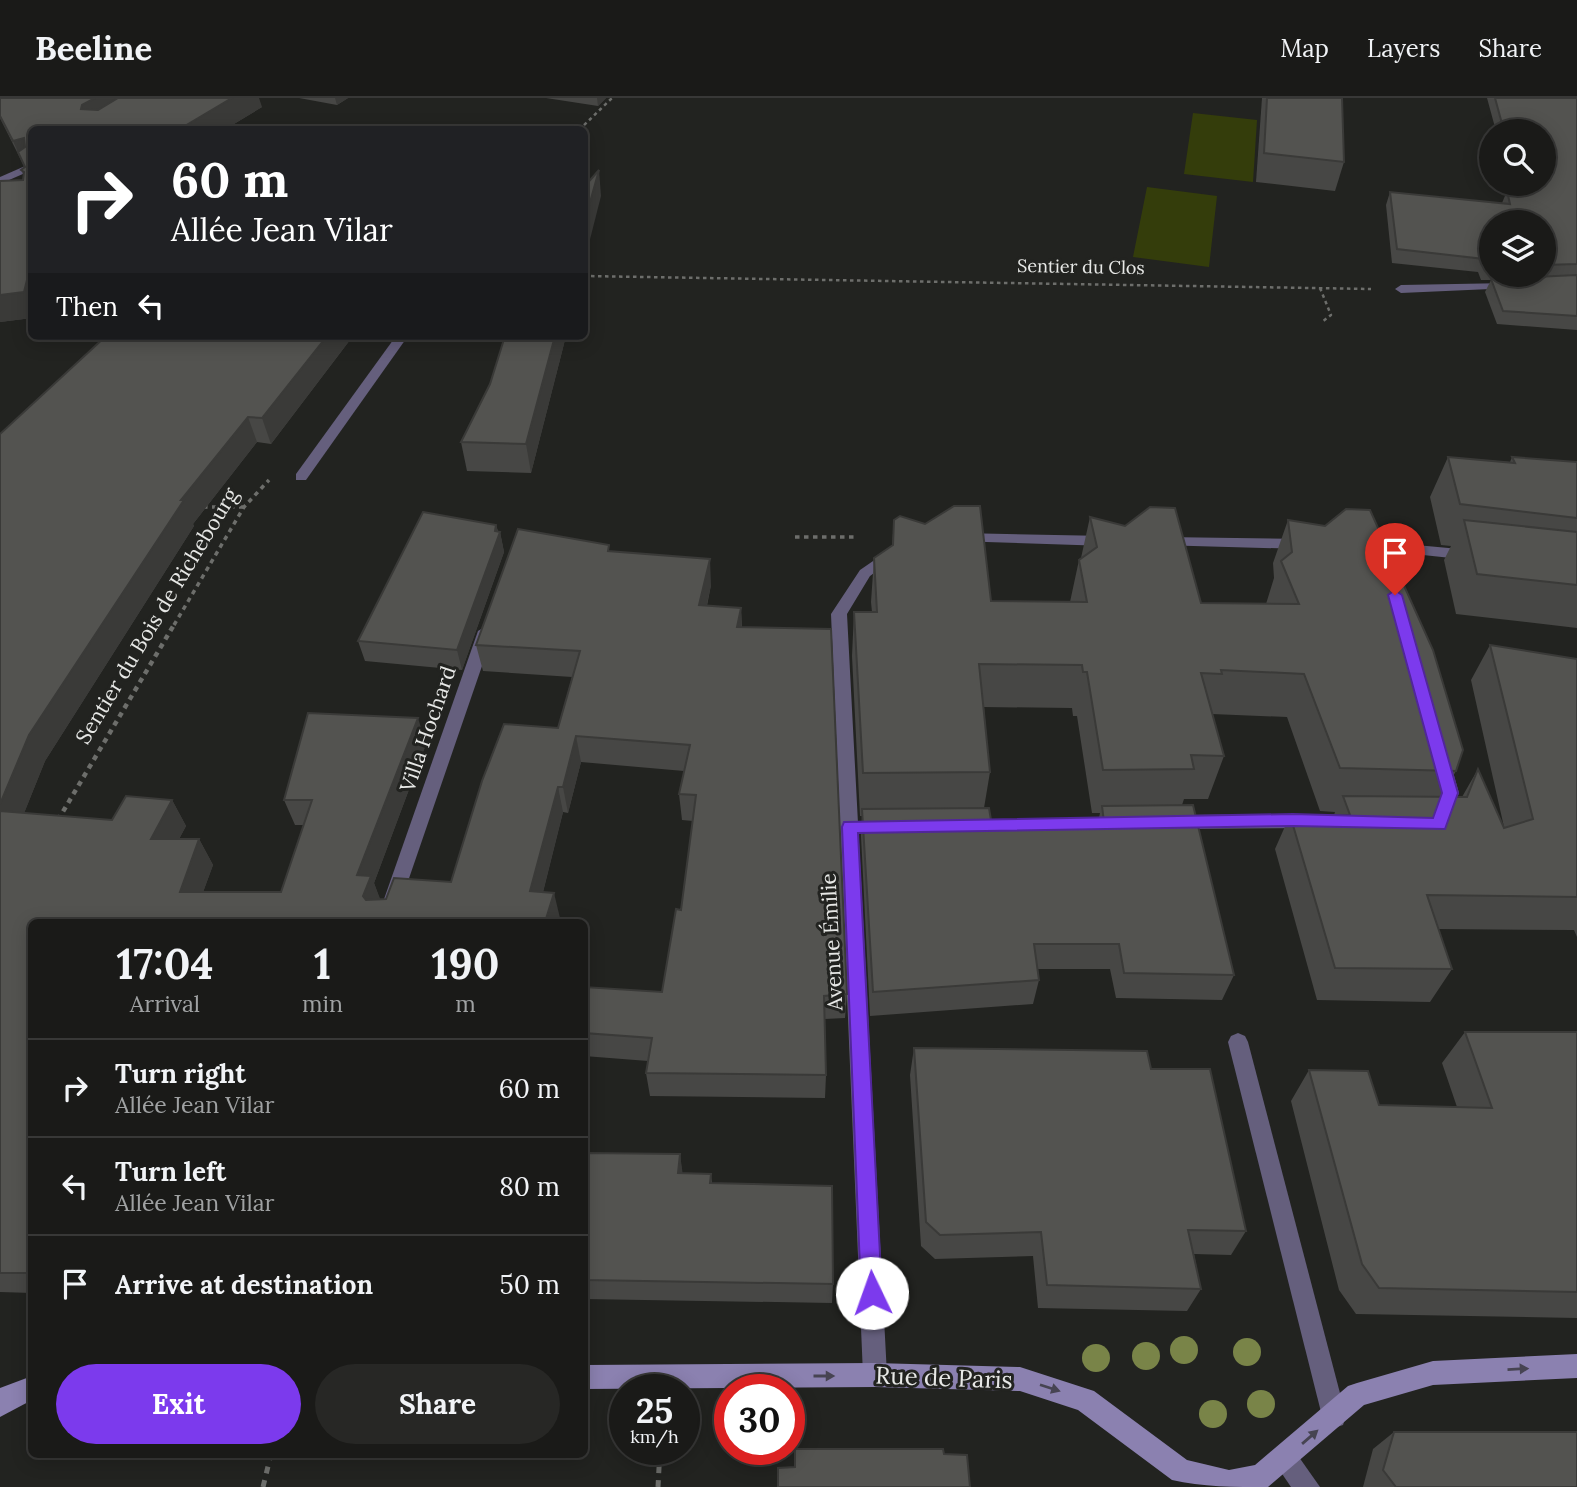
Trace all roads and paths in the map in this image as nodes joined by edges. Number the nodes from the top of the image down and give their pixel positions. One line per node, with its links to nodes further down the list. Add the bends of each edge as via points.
1 (612, 98): 2 (path)
2 (583, 126)
3 (28, 168): 4 (street)
4 (0, 181)
5 (588, 276): 7 (path, Sentier du Clos)
6 (1479, 286): 8 (street)
7 (1320, 288): 8 (path, Sentier du Clos); 9 (path, via 1331,315)
8 (1401, 289)
9 (1322, 322)
10 (399, 340): 11 (street)
11 (301, 477): 13 (path, Sentier du Bois de Richebourg, via 271,479)
12 (203, 506): 13 (path)
13 (244, 507): 28 (path, Sentier du Bois de Richebourg)
14 (940, 538): 15 (street)
15 (1120, 541)
16 (1147, 541): 17 (street)
17 (1312, 544)
18 (903, 545): 32 (street, Avenue Émilie, via 865,573 839,614 857,826)
19 (1340, 545): 20 (street)
20 (1381, 546): 21 (street); 22 (street)
21 (1485, 557)
22 (1389, 572)
23 (492, 615): 29 (street, Villa Hochard)
24 (1436, 741): 27 (street, via 1450,793 1439,824)
25 (1333, 821): 26 (street)
26 (1154, 822)
27 (1426, 824)
28 (51, 832)
29 (386, 919)
30 (1238, 1042): 36 (street)
31 (1577, 1366): 36 (street, Rue de Paris, one-way to 31, via 1357,1395 1433,1373)
32 (875, 1375): 33 (street, Rue de Paris, one-way to 32); 40 (street, Rue de Paris, one-way to 40, via 1020,1379 1085,1400 1181,1471)
33 (588, 1377)
34 (28, 1390): 35 (street)
35 (0, 1405)
36 (1334, 1416): 38 (street, Rue de Paris, one-way to 36)
37 (270, 1458): 41 (path)
38 (1285, 1459): 40 (street, Rue de Paris, via 1261,1477); 43 (street)
39 (659, 1465): 42 (path)
40 (1228, 1485)
41 (263, 1487)
42 (658, 1487)
43 (1307, 1487)

